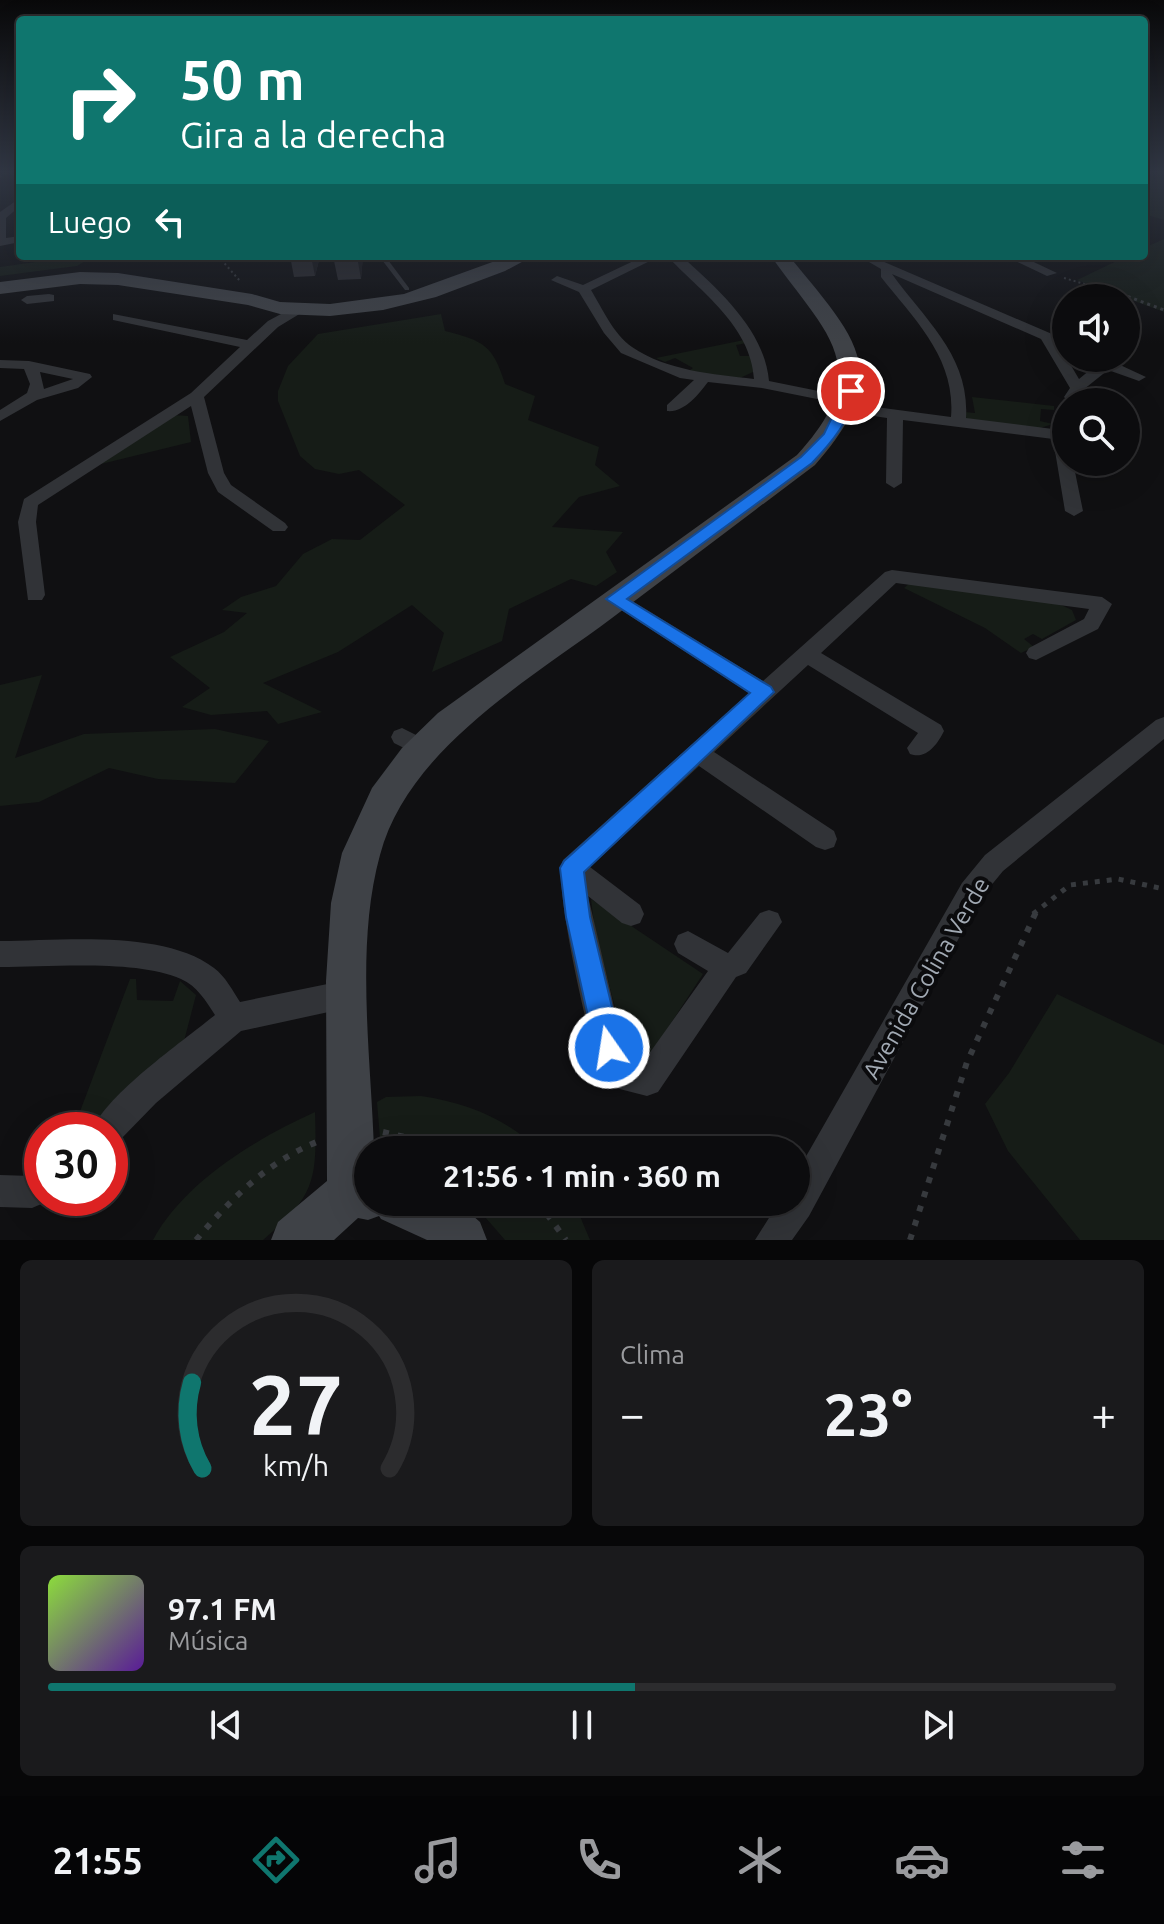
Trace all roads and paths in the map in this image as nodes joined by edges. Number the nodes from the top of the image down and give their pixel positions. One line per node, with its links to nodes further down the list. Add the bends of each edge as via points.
1 (222, 260): 20 (path)
2 (385, 260): 18 (lane)
3 (483, 260): 18 (street)
4 (515, 260): 20 (street, via 409,301 365,308)
5 (646, 260): 19 (street)
6 (677, 260): 32 (street, via 749,337 759,357)
7 (783, 260): 36 (street, via 841,338 850,366)
8 (1020, 260): 12 (street)
9 (875, 262): 11 (street)
10 (88, 269): 13 (street); 17 (street, via 41,295); 20 (street)
11 (890, 270): 15 (street); 16 (street, via 885,272)
12 (1051, 273): 21 (path)
13 (0, 280)
14 (557, 280): 19 (street)
15 (922, 282): 16 (street); 23 (street)
16 (895, 285): 40 (street, via 938,341 954,374 961,407)
17 (0, 288)
18 (407, 289): 20 (street)
19 (584, 289): 31 (street, via 626,350)
20 (264, 310): 25 (street)
21 (1164, 310)
22 (118, 317): 25 (street)
23 (1046, 336): 24 (street); 33 (street)
24 (1052, 339)
25 (249, 345): 34 (street)
26 (0, 364): 27 (street)
27 (29, 365): 35 (street, via 40,384); 35 (street, via 85,377)
28 (1091, 372): 33 (street)
29 (1127, 372): 30 (street)
30 (1139, 377)
31 (703, 378): 32 (street); 37 (street)
32 (762, 384): 36 (street)
33 (1077, 388)
34 (196, 396): 45 (street, via 224,488); 46 (street, via 30,503 27,522)
35 (32, 397): 39 (street)
36 (847, 405): 38 (street); 47 (street, via 830,436 806,460)
37 (672, 408)
38 (895, 414): 40 (street); 43 (street)
39 (0, 416)
40 (958, 422): 41 (street)
41 (1052, 434)
42 (1068, 476): 44 (street)
43 (894, 483)
44 (1074, 511)
45 (279, 527)
46 (35, 595)
47 (614, 599): 50 (street); 62 (street, via 450,722 412,742 359,857 352,889)
48 (805, 653): 49 (street, via 892,576 1110,598 1091,624); 50 (street); 52 (street, via 933,731)
49 (1036, 653)
50 (764, 692): 53 (street)
51 (1164, 726): 77 (street, Avenida Colina Verde, via 994,863 971,891)
52 (918, 748)
53 (698, 753): 54 (street); 55 (street)
54 (825, 839)
55 (572, 868): 57 (street); 61 (street, via 578,917 615,1074 647,1081)
56 (1164, 889): 78 (path, via 1118,879 1070,885 1032,915 967,1062)
57 (631, 914)
58 (769, 922): 61 (street, via 736,964)
59 (688, 944): 61 (street)
60 (0, 954): 63 (street, via 147,956 177,964 204,977)
61 (727, 967)
62 (347, 994): 63 (street); 65 (street)
63 (234, 1018): 64 (street)
64 (126, 1112)
65 (350, 1133): 66 (path); 67 (street); 73 (path, via 272,1163 231,1198)
66 (399, 1136)
67 (354, 1157)
68 (0, 1191): 69 (street)
69 (24, 1192)
70 (354, 1198): 74 (street)
71 (431, 1216): 75 (street)
72 (548, 1216): 76 (path)
73 (196, 1240)
74 (296, 1240)
75 (462, 1240)
76 (566, 1240)
77 (772, 1240)
78 (910, 1240)

